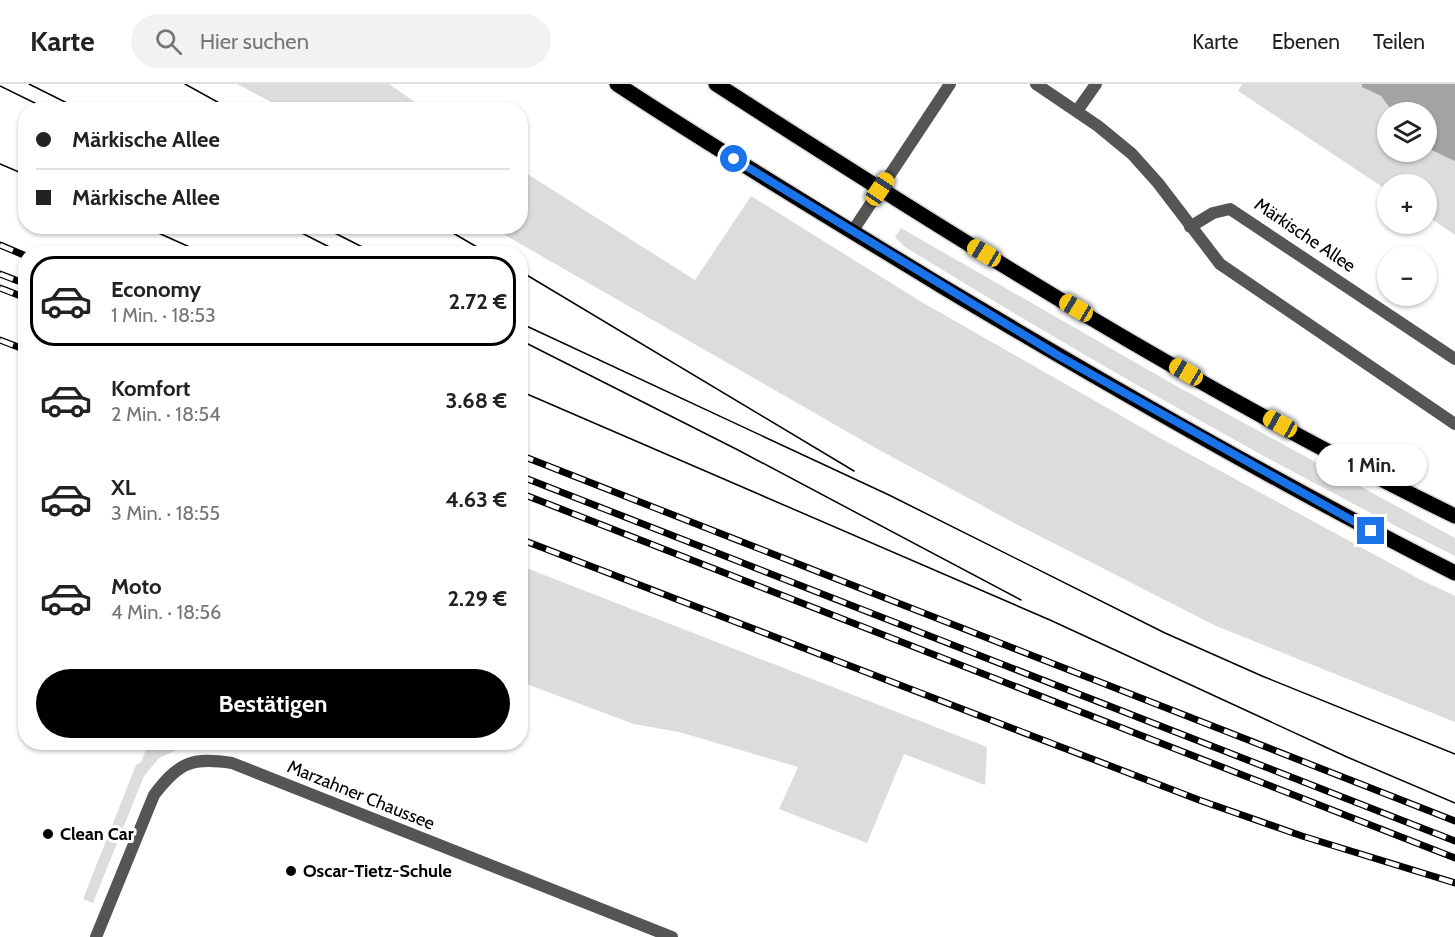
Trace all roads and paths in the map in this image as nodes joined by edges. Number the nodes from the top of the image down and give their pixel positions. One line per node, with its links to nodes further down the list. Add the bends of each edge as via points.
1 (617, 84): 9 (main road)
2 (716, 84): 7 (main road)
3 (950, 84): 7 (street)
4 (1036, 84): 6 (street)
5 (1096, 84): 6 (street)
6 (1077, 111): 8 (street, via 1132,154)
7 (880, 189): 9 (street); 12 (main road, via 1241,403)
8 (1190, 227): 10 (street, Märkische Allee, via 1213,213 1230,209); 11 (street, via 1220,264)
9 (852, 232): 13 (main road, via 1206,440)
10 (1455, 359)
11 (1455, 424)
12 (1455, 516)
13 (1455, 573)
14 (96, 937): 15 (street, Marzahner Chaussee, via 154,795 169,776 188,762 213,760 232,763)
15 (672, 937)

